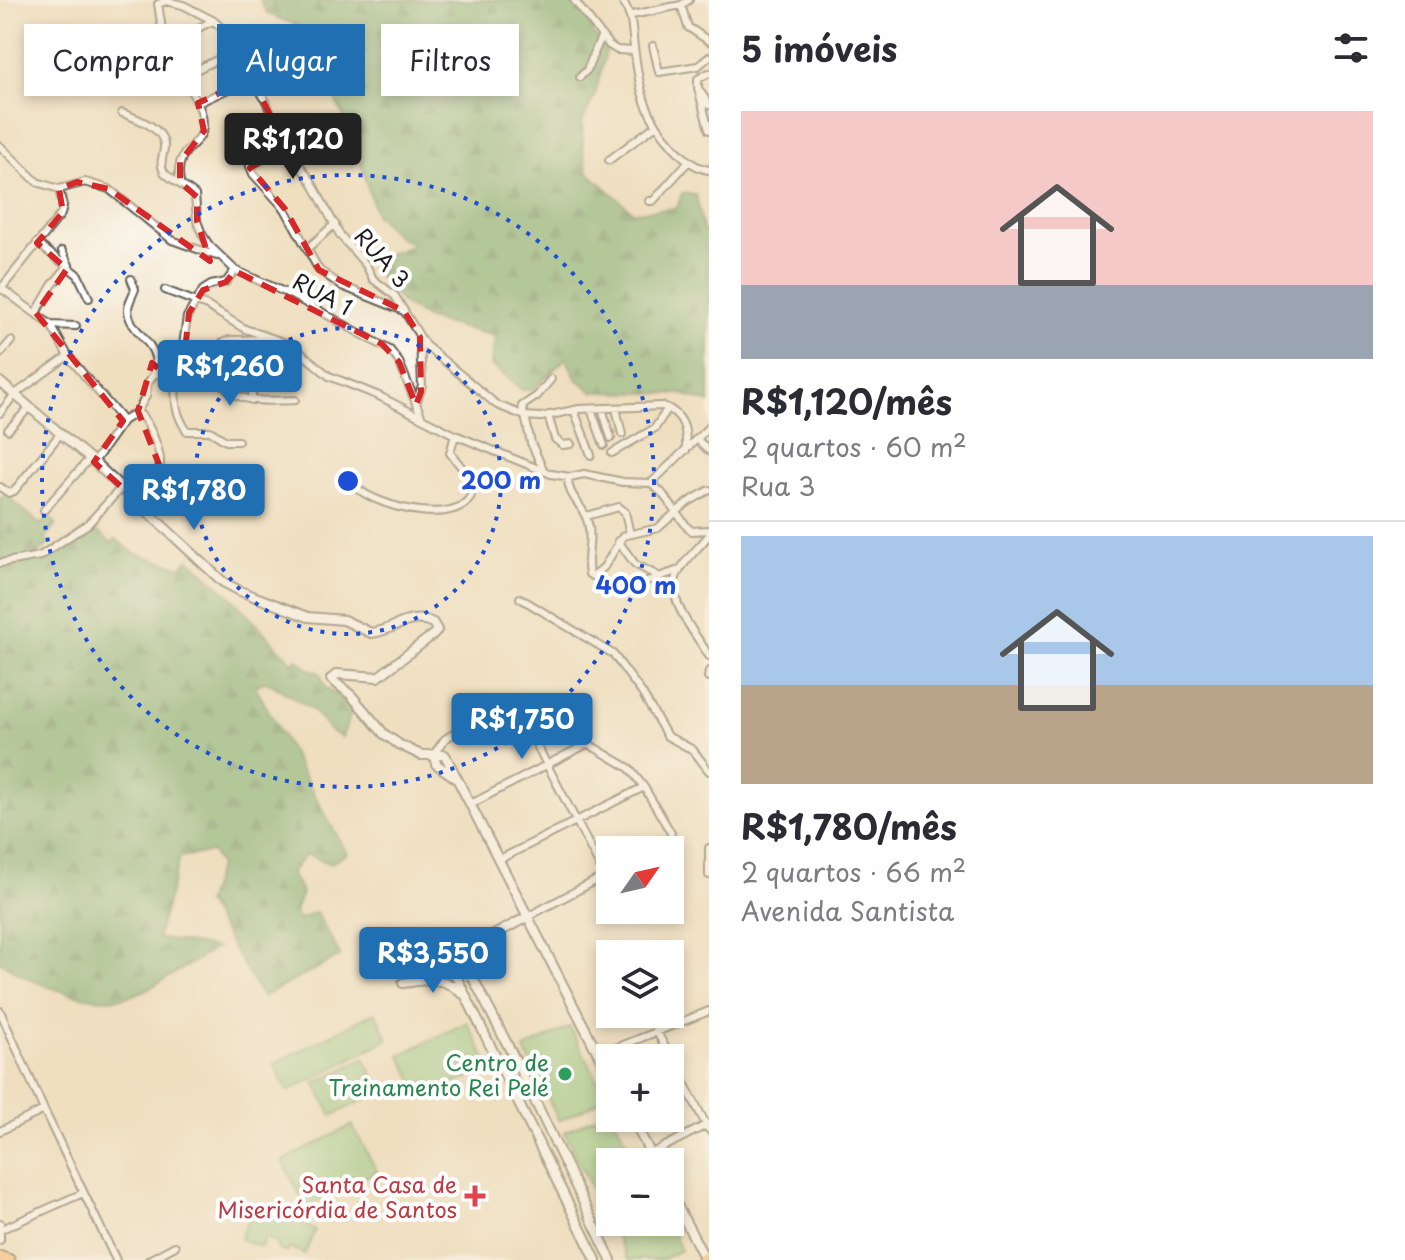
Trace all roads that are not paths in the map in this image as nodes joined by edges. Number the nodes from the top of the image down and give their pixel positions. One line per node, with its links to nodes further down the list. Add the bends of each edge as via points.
1 (192, 0): 8 (street)
2 (574, 0): 15 (street)
3 (622, 0): 10 (street)
4 (651, 0): 9 (street)
5 (689, 0): 7 (street)
6 (157, 2): 8 (street, RUA 3); 12 (street)
7 (681, 5): 9 (street); 16 (street, via 688,27)
8 (188, 8): 11 (street, RUA 3)
9 (654, 10): 10 (street)
10 (632, 15): 18 (street)
11 (214, 21): 13 (street, RUA 3); 14 (street)
12 (162, 24)
13 (217, 24)
14 (201, 27)
15 (601, 37): 18 (street, via 613,48); 21 (street)
16 (709, 41)
17 (653, 46): 19 (street, via 659,72 698,66)
18 (634, 51): 30 (street)
19 (709, 57)
20 (709, 73): 22 (street, via 698,79)
21 (580, 77)
22 (698, 88): 27 (street); 31 (street)
23 (217, 94): 26 (street)
24 (193, 96): 26 (street)
25 (263, 96): 33 (street, RUA 3)
26 (198, 103): 38 (street, via 203,130 180,162)
27 (709, 105)
28 (122, 113): 38 (street, RUA 1, via 155,130 164,146 164,173)
29 (234, 121): 36 (street)
30 (655, 126): 34 (street); 35 (street)
31 (709, 130)
32 (0, 146): 39 (street, via 37,182)
33 (285, 146): 36 (street); 41 (street, RUA 3)
34 (609, 160)
35 (689, 161): 37 (street); 40 (street)
36 (250, 167): 43 (street, via 285,209)
37 (709, 170)
38 (180, 182): 45 (street, RUA 1, via 196,197 199,228)
39 (59, 189): 42 (street, via 61,214); 45 (street, via 85,182 109,189 172,240)
40 (649, 201)
41 (335, 224): 43 (street); 53 (street, RUA 3, via 373,279)
42 (37, 243): 46 (street); 49 (street)
43 (307, 249): 53 (street, via 319,270 342,286)
44 (62, 251): 46 (street)
45 (220, 256): 47 (street, RUA 1)
46 (67, 268): 51 (street, via 78,275); 54 (street)
47 (235, 270): 52 (street, via 226,282 200,293); 73 (street, RUA 1, via 390,350)
48 (131, 279): 64 (street, via 135,289 129,316 155,355)
49 (1, 289): 54 (street)
50 (165, 290): 52 (street)
51 (89, 298)
52 (196, 303): 58 (street); 69 (street, via 186,320 183,377)
53 (404, 311): 57 (street, RUA 3)
54 (36, 313): 55 (street)
55 (51, 325): 56 (street); 63 (street)
56 (76, 326)
57 (420, 337): 73 (street, via 422,386); 83 (street, RUA 3, via 497,405)
58 (274, 338): 62 (street, via 225,342); 80 (street, via 292,345 329,376)
59 (11, 341): 61 (street)
60 (284, 353): 62 (street)
61 (0, 354)
62 (220, 355): 66 (street); 71 (street, via 225,387)
63 (68, 356): 70 (street); 86 (street)
64 (154, 374): 69 (street, via 165,374); 81 (street)
65 (294, 376): 66 (street)
66 (252, 377): 71 (street)
67 (551, 379): 83 (street, via 522,406)
68 (0, 382): 70 (street)
69 (176, 383): 94 (street, via 175,404 185,429)
70 (15, 394): 74 (street); 82 (street)
71 (252, 400): 72 (street)
72 (295, 400)
73 (416, 405): 80 (street); 85 (street, RUA 1)
74 (30, 407): 88 (street); 89 (street)
75 (602, 408): 76 (street); 78 (street); 92 (street)
76 (616, 408): 77 (street); 90 (street)
77 (668, 408): 97 (street, via 684,424); 99 (street, via 655,428)
78 (591, 409): 79 (street); 96 (street)
79 (574, 410): 84 (street); 100 (street)
80 (408, 411): 85 (street)
81 (137, 412): 86 (street); 109 (street, via 149,425 160,462)
82 (0, 413)
83 (524, 415): 84 (street); 102 (street)
84 (548, 415): 95 (street, via 557,441)
85 (422, 418): 91 (street)
86 (123, 421): 101 (street)
87 (709, 427): 93 (street)
88 (8, 430)
89 (61, 433): 101 (street); 106 (street, via 18,486 9,493)
90 (622, 434)
91 (455, 435): 102 (street); 105 (street, via 450,453 473,488 461,505 422,512 377,502)
92 (611, 438)
93 (697, 439): 97 (street); 98 (street)
94 (238, 441)
95 (571, 444)
96 (604, 445)
97 (686, 450): 104 (street)
98 (709, 451)
99 (612, 453)
100 (591, 455)
101 (92, 460): 107 (street); 110 (street)
102 (543, 470): 103 (street)
103 (568, 477): 104 (street, via 584,474); 112 (street, via 570,493)
104 (651, 483): 111 (street)
105 (355, 486)
106 (0, 487)
107 (122, 487): 109 (street); 116 (street, via 88,524 40,556)
108 (709, 490): 111 (street)
109 (137, 501): 126 (street, via 231,587 308,617 344,620 371,633 411,620 433,623 434,634 378,677 330,677 384,734 421,755)
110 (44, 510)
111 (676, 511): 113 (street, via 692,531); 114 (street, via 658,528)
112 (586, 516): 114 (street, via 619,507); 115 (street, via 591,575 604,567)
113 (709, 532): 117 (street)
114 (630, 534): 115 (street)
115 (618, 541): 118 (street, via 635,564)
116 (0, 563)
117 (680, 570): 118 (street); 121 (street, via 674,594)
118 (658, 576): 119 (street)
119 (618, 591)
120 (520, 598): 128 (street, via 613,654 667,736 693,750)
121 (709, 656)
122 (709, 671): 123 (street)
123 (708, 677)
124 (520, 713): 125 (street, via 540,712); 126 (street, via 461,729); 127 (street)
125 (587, 744): 127 (street); 129 (street, via 621,762)
126 (434, 754): 130 (street, via 445,755)
127 (547, 765): 130 (street); 131 (street)
128 (709, 771)
129 (644, 787): 131 (street); 132 (street)
130 (471, 804): 135 (street)
131 (577, 821): 134 (street); 135 (street)
132 (672, 836)
133 (709, 848): 136 (street)
134 (596, 854)
135 (498, 860): 138 (street)
136 (709, 875)
137 (596, 881): 138 (street)
138 (527, 917): 139 (street); 148 (street)
139 (454, 956): 141 (street); 154 (street, via 517,1063)
140 (403, 983): 141 (street, via 442,980)
141 (467, 1000): 154 (street)
142 (0, 1011): 144 (street)
143 (709, 1011): 145 (street)
144 (8, 1027): 146 (street); 149 (street)
145 (656, 1030): 147 (street); 150 (street)
146 (0, 1031)
147 (624, 1044)
148 (596, 1051)
149 (44, 1110): 151 (street); 153 (street)
150 (708, 1126): 152 (street)
151 (0, 1131)
152 (670, 1148)
153 (83, 1193): 156 (street); 162 (street)
154 (582, 1215): 164 (street); 165 (street)
155 (684, 1218): 160 (street)
156 (1, 1226): 157 (street)
157 (0, 1240)
158 (175, 1246): 163 (street)
159 (0, 1257): 161 (main road)
160 (705, 1258)
161 (9, 1260)
162 (116, 1260)
163 (149, 1260)
164 (596, 1260)
165 (611, 1260)

